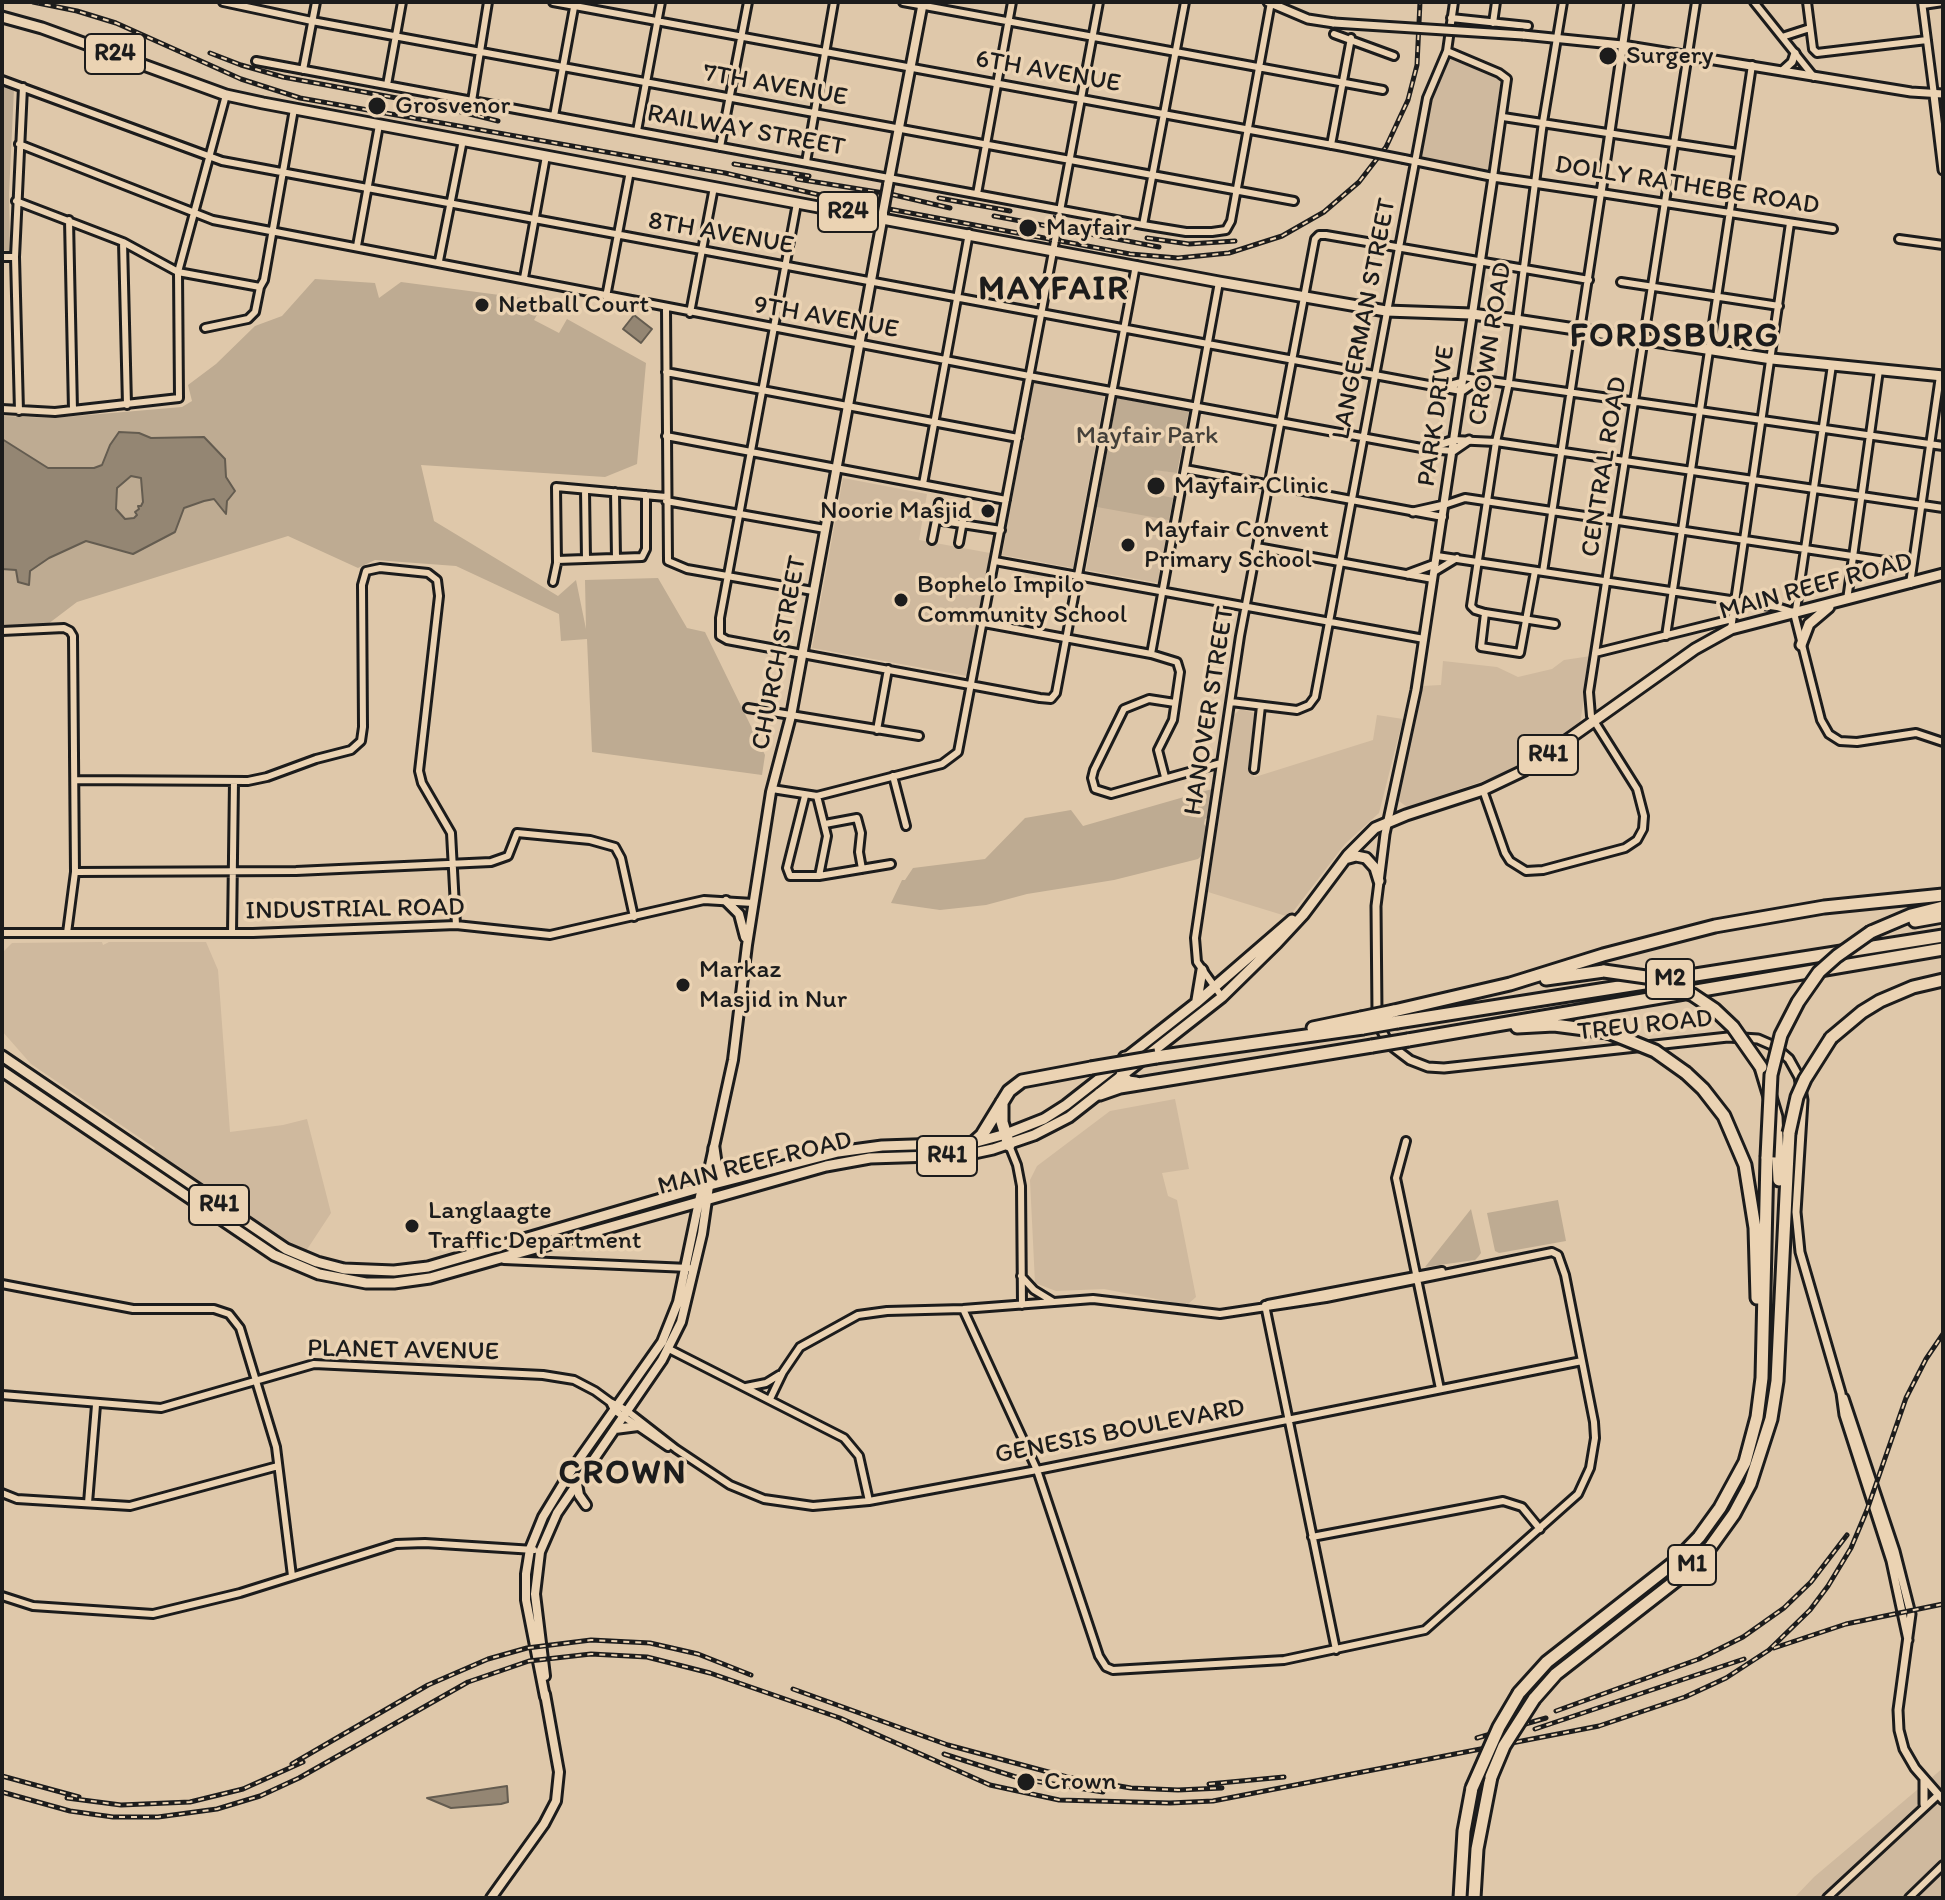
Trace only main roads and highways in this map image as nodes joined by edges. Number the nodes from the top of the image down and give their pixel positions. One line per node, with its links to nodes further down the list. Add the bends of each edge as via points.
1 (922, 4): 3 (main road, CHURCH STREET, bridge)
2 (2, 17): 3 (main road, R24, via 226,95)
3 (883, 215): 4 (main road, R24, via 1386,311 1472,314 1772,359); 17 (main road, CHURCH STREET)
4 (1942, 376)
5 (1942, 575): 6 (main road, MAIN REEF ROAD / R41)
6 (1835, 603): 7 (main road, via 1809,624); 8 (main road, MAIN REEF ROAD / R41, via 1731,624 1525,770 1387,822)
7 (1801, 645)
8 (1343, 860): 9 (main road, via 1366,858); 12 (main road, MAIN REEF ROAD / R41)
9 (1379, 881)
10 (1943, 895): 23 (highway, via 1824,907 1715,926)
11 (726, 901): 17 (main road, via 739,914)
12 (1309, 905): 24 (main road, MAIN REEF ROAD / R41); 30 (main road, MAIN REEF ROAD / R41, via 1222,997)
13 (1943, 907): 15 (highway, M1)
14 (1943, 916): 15 (highway)
15 (1875, 930): 43 (highway, M1, bridge, via 1819,972 1781,1035 1771,1075)
16 (1943, 936): 25 (highway, M2)
17 (747, 945): 36 (main road, CHURCH STREET, via 733,1060)
18 (1943, 949): 20 (highway, M2)
19 (1943, 956): 20 (highway)
20 (1834, 966): 26 (highway, M2)
21 (1202, 970): 24 (main road)
22 (1943, 982): 40 (highway, M1, bridge, via 1913,987 1862,1012 1831,1038 1805,1079 1789,1133)
23 (1510, 984): 25 (highway); 40 (highway, bridge, via 1604,971 1653,978 1714,1009 1761,1067 1771,1093)
24 (1196, 1003): 28 (main road, MAIN REEF ROAD / R41)
25 (1395, 1016): 33 (highway, M2, bridge, via 1026,1079)
26 (1473, 1028): 31 (highway, M2, bridge); 43 (highway, bridge, via 1554,1025 1608,1032 1655,1051 1703,1089 1724,1116 1745,1165 1755,1228)
27 (2, 1056): 41 (main road, MAIN REEF ROAD / R41, via 259,1232 317,1262 357,1270 404,1270)
28 (1125, 1058): 30 (highway); 34 (main road, MAIN REEF ROAD / R41, via 1066,1105)
29 (2, 1072): 41 (main road, MAIN REEF ROAD / R41, via 268,1251 306,1270 350,1281 394,1283 493,1259)
30 (1122, 1076): 31 (highway, via 1128,1082); 32 (main road, MAIN REEF ROAD / R41)
31 (1145, 1082): 32 (highway)
32 (1100, 1094): 34 (main road, MAIN REEF ROAD / R41, via 1069,1117)
33 (1002, 1101): 34 (highway); 35 (highway)
34 (1008, 1140): 35 (main road, MAIN REEF ROAD / R41); 39 (main road, MAIN REEF ROAD / R41, via 965,1155 842,1162)
35 (973, 1143): 37 (main road, MAIN REEF ROAD / R41, via 852,1149)
36 (714, 1148): 37 (main road, via 719,1171); 38 (main road, CHURCH STREET)
37 (739, 1178): 38 (main road, MAIN REEF ROAD / R41)
38 (706, 1186): 39 (main road, CHURCH STREET); 41 (main road, MAIN REEF ROAD / R41)
39 (704, 1198): 41 (main road, MAIN REEF ROAD / R41, via 542,1245); 42 (main road, CHURCH STREET)
40 (1783, 1240): 51 (highway, M1, bridge, via 1777,1381 1750,1484 1711,1546 1683,1575 1556,1674 1534,1699 1491,1777)
41 (522, 1244)
42 (689, 1268): 45 (main road, via 685,1310 669,1349); 48 (main road, via 666,1334 543,1517)
43 (1762, 1378): 50 (highway, M1, bridge, via 1745,1462 1699,1537 1547,1662 1519,1693 1472,1788)
44 (638, 1426): 45 (main road)
45 (615, 1429): 46 (main road)
46 (576, 1483): 47 (main road); 48 (main road)
47 (586, 1505)
48 (535, 1550): 49 (main road, via 526,1574 526,1600 559,1772 556,1801)
49 (491, 1898)
50 (1460, 1898)
51 (1474, 1898)

